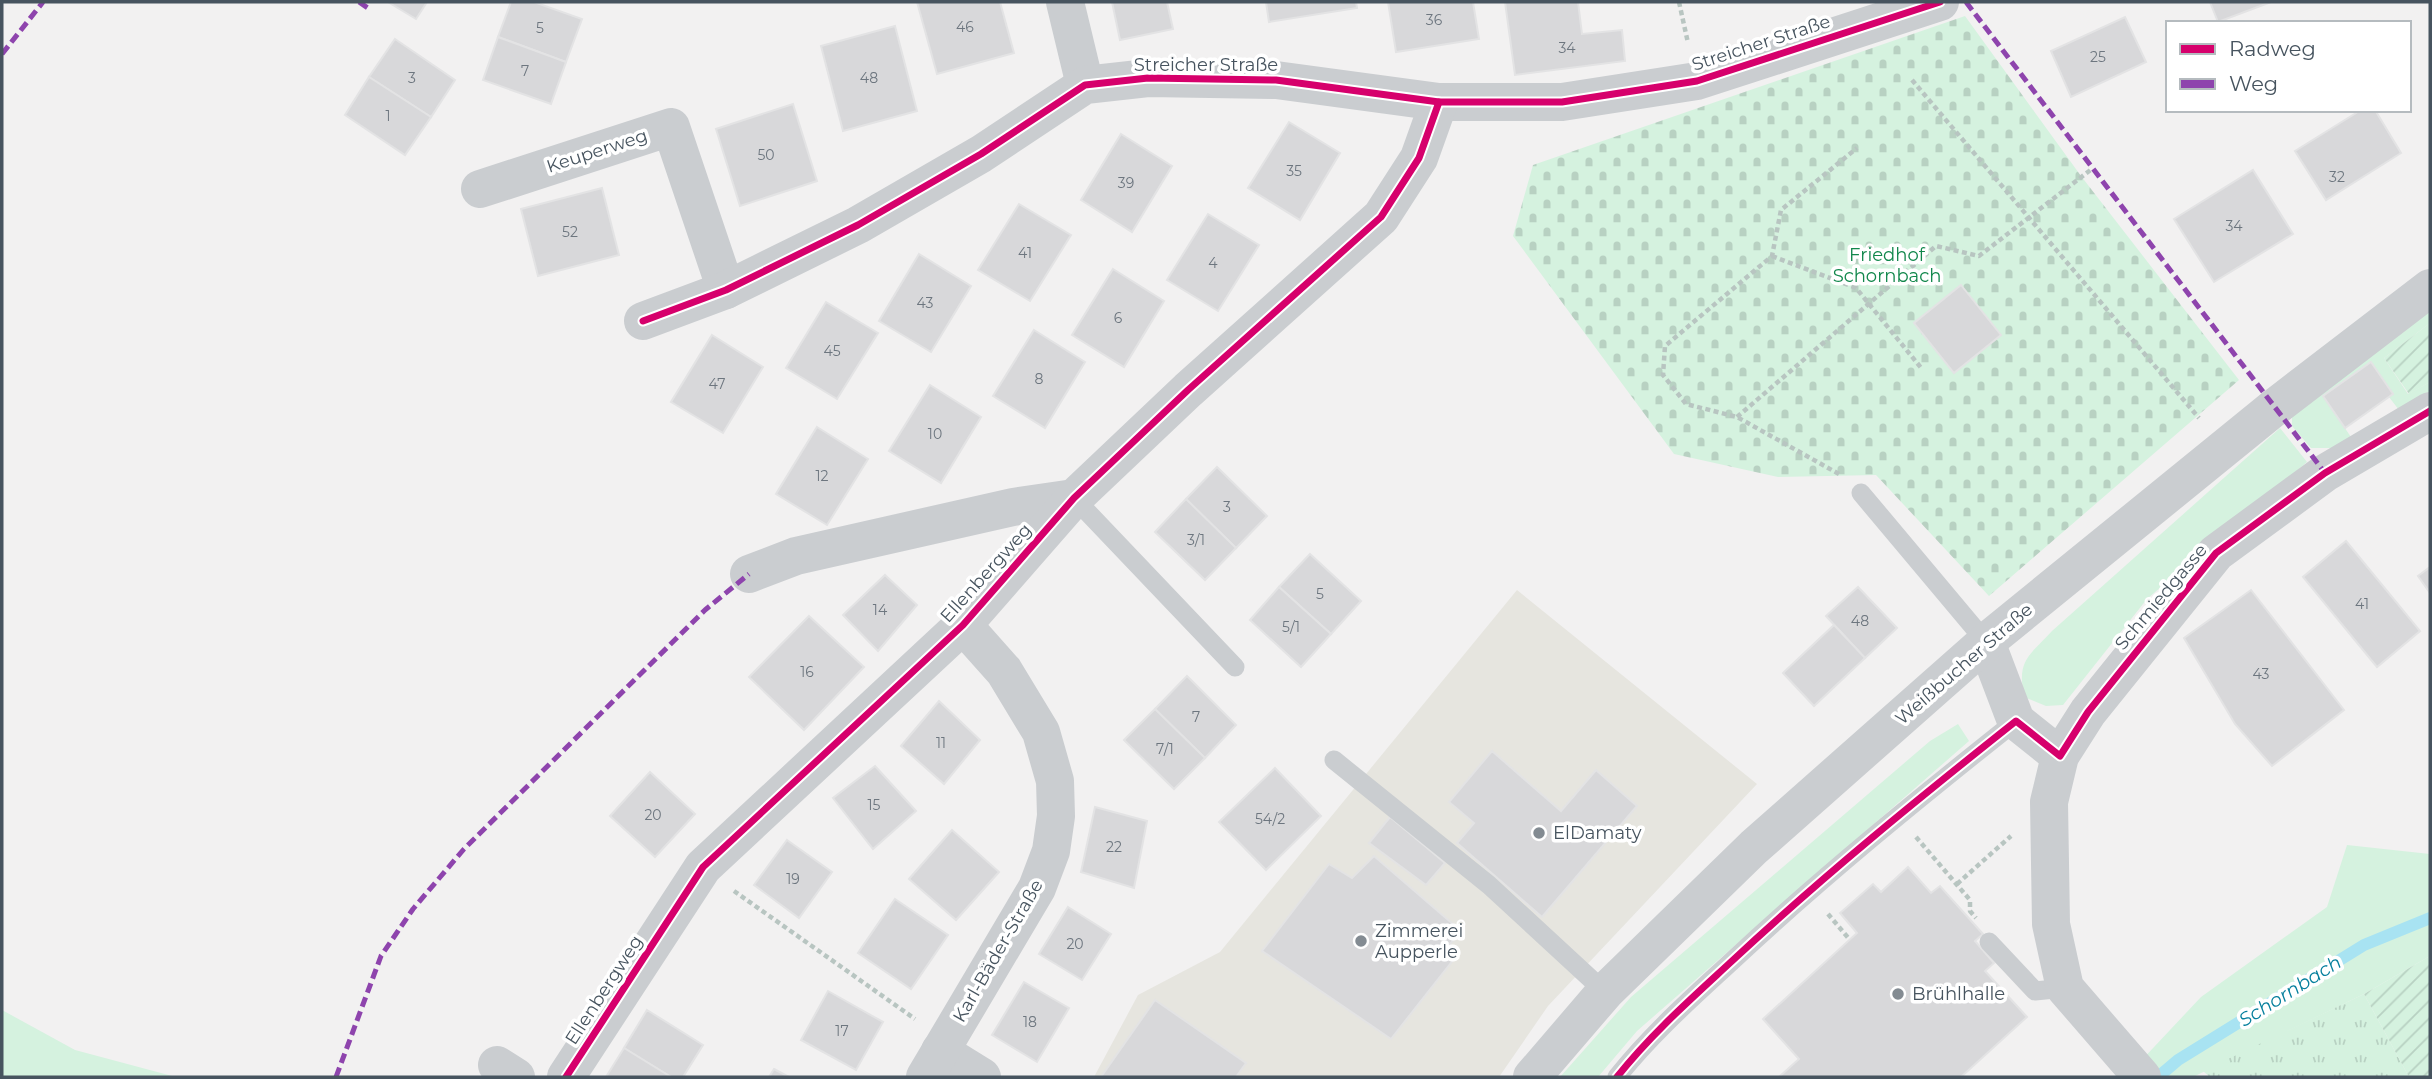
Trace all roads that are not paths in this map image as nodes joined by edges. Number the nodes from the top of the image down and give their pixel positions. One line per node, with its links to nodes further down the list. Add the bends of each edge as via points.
1 (1065, 2): 3 (street)
2 (1940, 2): 4 (street, Streicher Straße, via 1697,81 1562,102)
3 (1085, 85): 4 (street, Streicher Straße, via 1147,78 1276,80); 7 (street, Streicher Straße, via 858,225)
4 (1439, 102): 11 (street, Ellenbergweg, via 1419,158 1381,217)
5 (480, 189): 7 (street, Keuperweg, via 671,127)
6 (2430, 288): 14 (street, Weißbucher Straße)
7 (726, 290): 8 (street, Streicher Straße)
8 (643, 321)
9 (2430, 411): 17 (street, Schmiedgasse, via 2325,473 2216,553 2088,712)
10 (1861, 493): 14 (lane)
11 (1074, 498): 12 (street, Ellenbergweg, via 1013,507 796,556); 13 (street, Ellenbergweg); 15 (lane)
12 (749, 574)
13 (963, 625): 22 (street, Karl-Bäder-Straße, via 1004,671 1041,732 1055,780 1056,816 1051,851 1037,888); 24 (street, Ellenbergweg, via 703,867)
14 (1986, 642): 16 (street); 21 (street, Weißbucher Straße, via 1754,847)
15 (1235, 667)
16 (2016, 721): 17 (street); 27 (lane, via 1896,816 1771,925 1644,1042)
17 (2060, 756): 20 (street, Schmiedgasse, via 2049,802 2051,924)
18 (1334, 760): 21 (lane, via 1489,885)
19 (1989, 942): 20 (lane, via 2035,991)
20 (2065, 988): 23 (street, Schmiedgasse)
21 (1605, 992): 26 (street, Weißbucher Straße)
22 (937, 1056): 25 (street)
23 (2134, 1069)
24 (566, 1077)
25 (982, 1077)
26 (1532, 1077)
27 (1616, 1077)

